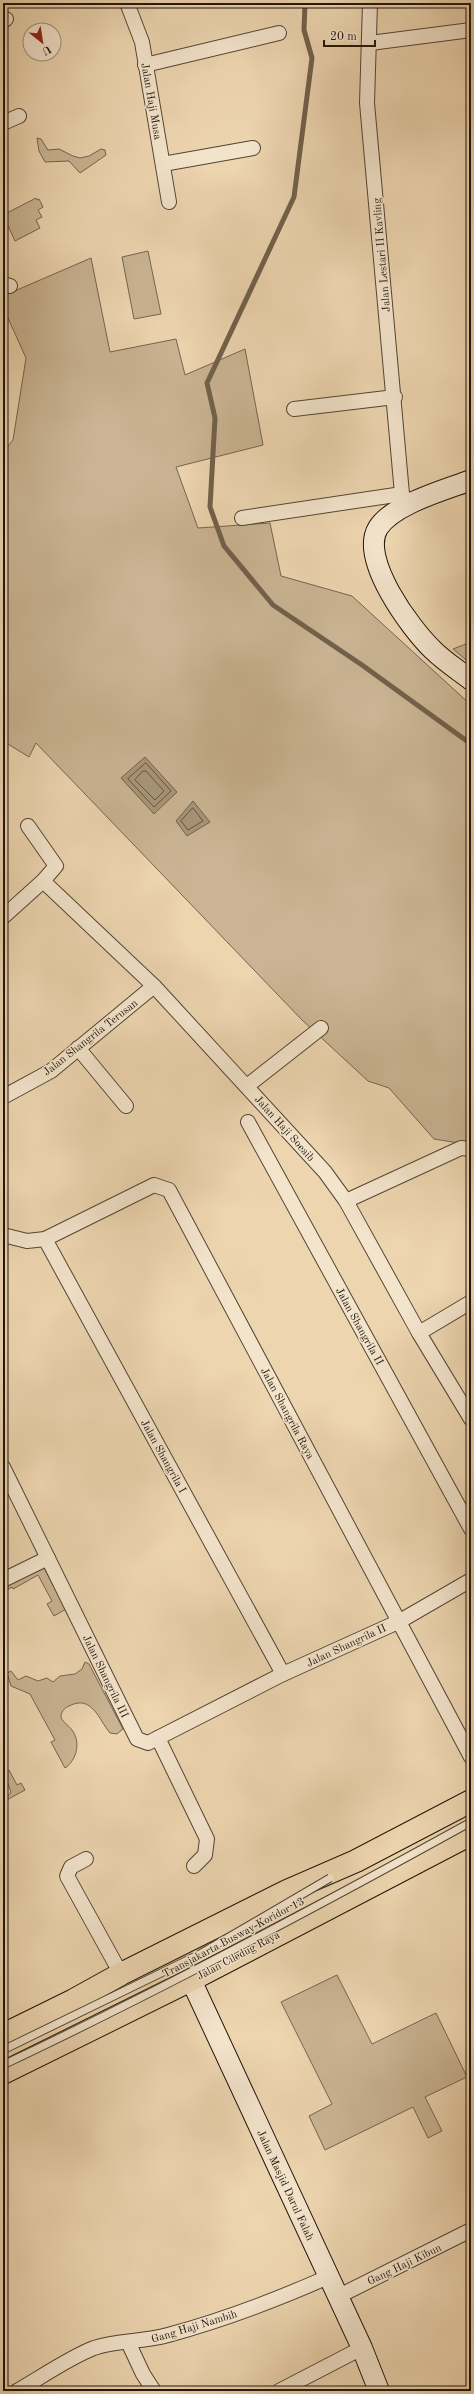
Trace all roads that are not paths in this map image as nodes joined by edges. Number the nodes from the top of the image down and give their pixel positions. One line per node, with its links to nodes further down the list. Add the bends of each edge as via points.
1 (127, 3): 6 (street, Jalan Haji Musa, via 142,42)
2 (370, 3): 5 (street, Jalan Lestari II Kavling)
3 (471, 30): 5 (street)
4 (279, 33): 6 (street)
5 (370, 43): 12 (street, Jalan Lestari II Kavling, via 367,103)
6 (145, 65): 10 (street, Jalan Haji Musa)
7 (19, 116): 8 (street)
8 (3, 123)
9 (254, 148): 10 (street)
10 (163, 164): 11 (street, Jalan Haji Musa)
11 (169, 202)
12 (395, 397): 13 (street); 15 (street, Jalan Lestari II Kavling)
13 (294, 409)
14 (471, 480): 15 (street)
15 (406, 500): 16 (street); 17 (street, via 378,528 374,552 378,569 411,625 433,650)
16 (242, 518)
17 (471, 680)
18 (28, 826): 19 (street, via 56,864)
19 (43, 881): 20 (street); 21 (street, Jalan Haji Soeaib)
20 (3, 917)
21 (154, 986): 23 (street, Jalan Shangrila Terusan); 24 (street, Jalan Haji Soeaib)
22 (321, 1028): 24 (street)
23 (78, 1048): 25 (street, Jalan Shangrila Terusan, via 51,1071); 26 (street)
24 (247, 1086): 29 (street, Jalan Haji Soeaib, via 325,1172)
25 (3, 1097)
26 (126, 1106)
27 (248, 1122): 36 (street, Jalan Shangrila II)
28 (471, 1149): 29 (street, via 461,1148)
29 (346, 1201): 33 (street, Jalan Haji Soeaib)
30 (3, 1234): 31 (street, via 27,1241)
31 (44, 1239): 40 (street, Jalan Shangrila Raya, via 154,1186 168,1190); 41 (street, Jalan Shangrila I)
32 (471, 1302): 33 (street)
33 (419, 1333): 34 (street, Jalan Haji Soeaib)
34 (471, 1419)
35 (3, 1467): 37 (street, Jalan Shangrila III)
36 (471, 1529)
37 (48, 1558): 38 (street); 42 (street, Jalan Shangrila III, via 137,1739 148,1743)
38 (3, 1580)
39 (471, 1580): 40 (street, Jalan Shangrila II)
40 (400, 1621): 41 (street, Jalan Shangrila II); 43 (street, Jalan Shangrila Raya)
41 (283, 1674): 42 (street, Jalan Shangrila III)
42 (158, 1738): 48 (street, via 207,1839 205,1854)
43 (471, 1757)
44 (471, 1802): 50 (main road, via 356,1861 287,1891)
45 (471, 1822): 58 (lane, Transjakarta Busway Koridor 13, bridge, via 93,2023)
46 (471, 1834): 51 (main road, Jalan Ciledug Raya)
47 (86, 1860): 50 (street, via 76,1863 67,1876)
48 (194, 1866)
49 (330, 1878): 57 (lane, Transjakarta Busway Koridor 13, bridge, via 200,1954)
50 (121, 1974): 52 (main road)
51 (191, 1980): 54 (main road, Jalan Ciledug Raya); 61 (street, Jalan Masjid Darul Falah)
52 (74, 2000): 53 (main road); 54 (main road, via 75,2019)
53 (45, 2014): 55 (main road); 56 (main road, via 59,2027)
54 (86, 2032): 56 (main road, Jalan Ciledug Raya)
55 (3, 2035)
56 (62, 2044): 59 (main road, Jalan Ciledug Raya)
57 (3, 2050)
58 (3, 2065)
59 (3, 2073)
60 (471, 2230): 62 (street, Gang Haji Kibun)
61 (328, 2277): 62 (street, Jalan Masjid Darul Falah); 63 (street, Gang Haji Nambih, via 266,2304 168,2336)
62 (337, 2297): 64 (street, Jalan Masjid Darul Falah)
63 (128, 2342): 65 (street, Gang Haji Nambih, via 92,2349); 66 (street)
64 (362, 2348): 67 (street); 68 (street, Jalan Masjid Darul Falah)
65 (16, 2391)
66 (154, 2391)
67 (279, 2391)
68 (379, 2391)

